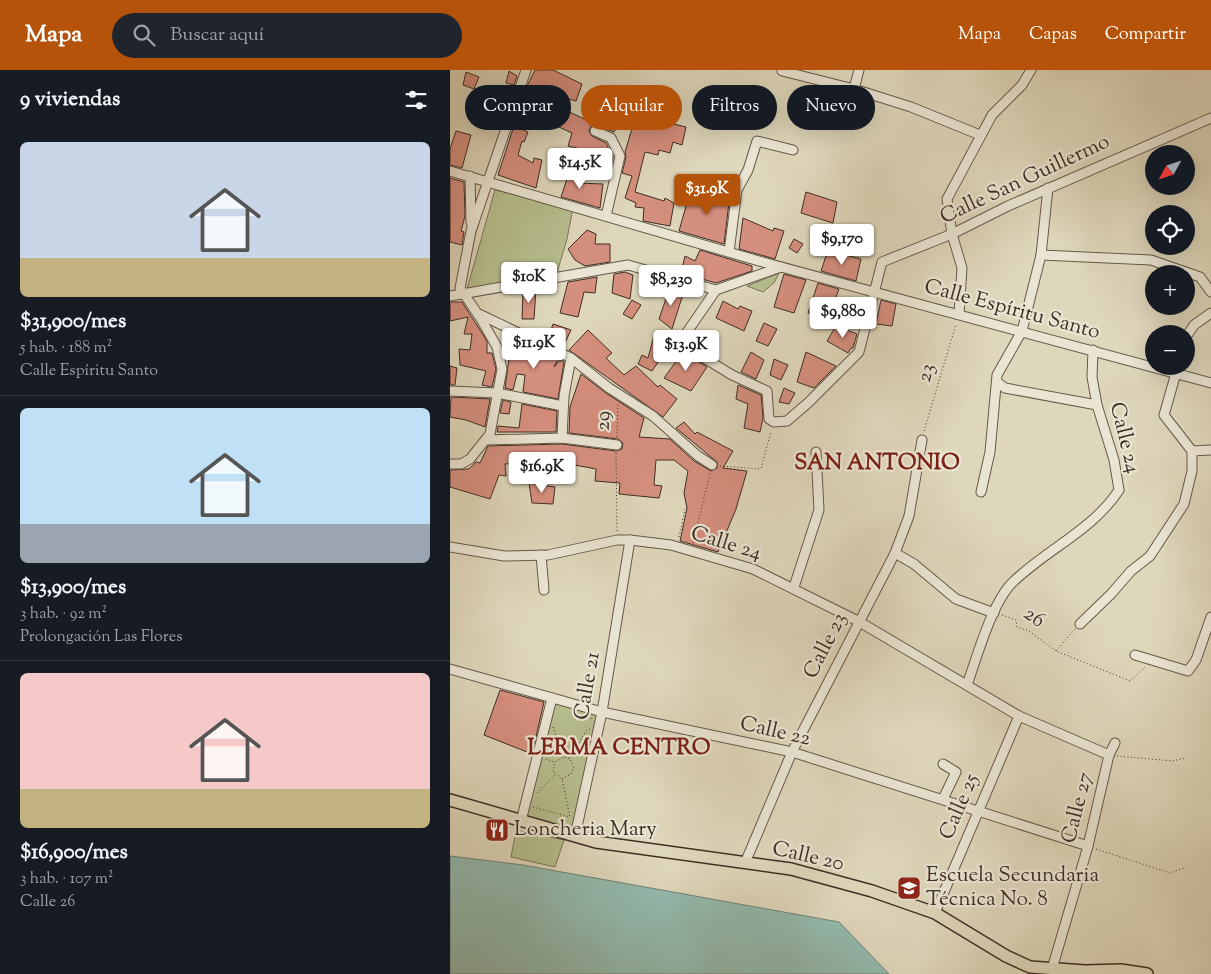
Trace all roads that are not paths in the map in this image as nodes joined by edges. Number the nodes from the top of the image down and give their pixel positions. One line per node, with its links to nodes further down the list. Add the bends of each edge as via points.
1 (526, 70): 14 (street)
2 (859, 70): 6 (street)
3 (1031, 70): 10 (street, via 1028,78 992,115)
4 (782, 72): 5 (street)
5 (837, 85)
6 (855, 85)
7 (875, 96): 10 (street)
8 (1211, 118): 15 (street, Calle San Guillermo)
9 (595, 131): 16 (street, via 611,138 620,156)
10 (980, 135): 18 (street, via 947,199)
11 (793, 150): 19 (street, via 757,141 748,170 737,190)
12 (450, 171): 13 (street, Calle Espíritu Santo)
13 (470, 176): 14 (street, Calle Espíritu Santo); 17 (street)
14 (487, 181): 16 (street, Calle Espíritu Santo); 17 (street)
15 (1048, 188): 18 (street, Calle San Guillermo); 20 (street)
16 (606, 216): 19 (street, Calle Espíritu Santo)
17 (472, 231): 25 (street, via 460,288)
18 (952, 234): 23 (street, Calle San Guillermo, via 882,262); 29 (street, via 962,268)
19 (729, 252): 21 (street, Calle Espíritu Santo)
20 (1041, 255): 24 (street, via 1150,260 1200,277); 31 (street)
21 (781, 267): 22 (street); 23 (street, Calle Espíritu Santo)
22 (716, 290): 23 (street, via 685,335 684,342 688,348 732,375 767,391 768,415 774,422 787,421 859,352); 25 (street, via 628,265)
23 (874, 291): 29 (street, Calle Espíritu Santo)
24 (1211, 292)
25 (463, 295): 26 (street); 27 (street)
26 (450, 296)
27 (477, 313): 33 (street); 40 (street, via 497,347 502,368)
28 (1211, 313): 30 (street)
29 (959, 314): 31 (street, Calle Espíritu Santo)
30 (1194, 325)
31 (1022, 331): 32 (street, Calle Espíritu Santo); 37 (street, via 997,374)
32 (1093, 350): 34 (street, Calle Espíritu Santo); 41 (street, Calle 24, via 1092,377)
33 (571, 358): 42 (street); 51 (street, via 653,416)
34 (1145, 362)
35 (1176, 375): 48 (street, via 1164,415)
36 (1190, 375): 38 (street, Calle Espíritu Santo)
37 (998, 383): 41 (street, via 1005,388); 52 (street, via 990,452)
38 (1211, 383)
39 (450, 391): 40 (street)
40 (497, 393): 42 (street); 44 (street, via 490,434)
41 (1097, 405): 59 (street, Calle 24, via 1114,460 1119,490 1107,508 1012,583)
42 (563, 406): 43 (street)
43 (562, 438): 44 (street); 46 (street)
44 (486, 440): 50 (street, via 470,459 461,464)
45 (922, 440): 55 (street, Calle 23, via 909,516)
46 (617, 445)
47 (1211, 450): 48 (street)
48 (1192, 451): 62 (street, via 1192,472 1184,504 1150,556)
49 (816, 452): 57 (street, via 819,510)
50 (450, 464)
51 (712, 465)
52 (981, 492)
53 (630, 540): 56 (street, Calle 24); 57 (street, Calle 24, via 691,550 753,569); 67 (street, Calle 21)
54 (450, 549): 56 (street, Calle 24, via 504,556)
55 (895, 553): 59 (street, via 914,564 956,599); 61 (street, Calle 23)
56 (541, 556): 58 (street)
57 (794, 587): 61 (street, Calle 24)
58 (544, 590)
59 (994, 613): 65 (street, Calle 24)
60 (1211, 617): 63 (street, via 1196,660 1188,670)
61 (858, 621): 65 (street, Calle 24); 70 (street, Calle 23)
62 (1080, 624)
63 (1135, 655)
64 (450, 669): 66 (street, Calle 22)
65 (966, 685): 68 (street, Calle 24)
66 (552, 698): 67 (street, Calle 22); 76 (street)
67 (602, 712): 70 (street, Calle 22); 77 (street, Calle 21)
68 (1019, 716): 71 (street, Calle 24); 75 (street, Calle 25)
69 (1115, 743): 71 (street, Calle 27)
70 (792, 752): 73 (street, Calle 22); 79 (street, Calle 23)
71 (1109, 755): 78 (street, Calle 27)
72 (943, 764): 73 (street, via 956,772)
73 (943, 799): 75 (street, Calle 22)
74 (450, 800): 76 (main road, Calle 20)
75 (977, 810): 78 (street, Calle 22); 80 (street, Calle 25)
76 (521, 820): 77 (main road, Calle 20)
77 (575, 836): 79 (main road, Calle 20, via 596,842)
78 (1088, 846): 81 (street, Calle 27)
79 (745, 863): 80 (main road, Calle 20, via 791,869 872,891)
80 (935, 913): 81 (main road, Calle 20, via 1006,956 1030,967)
81 (1052, 968): 82 (main road, Calle 20)
82 (1147, 974)

